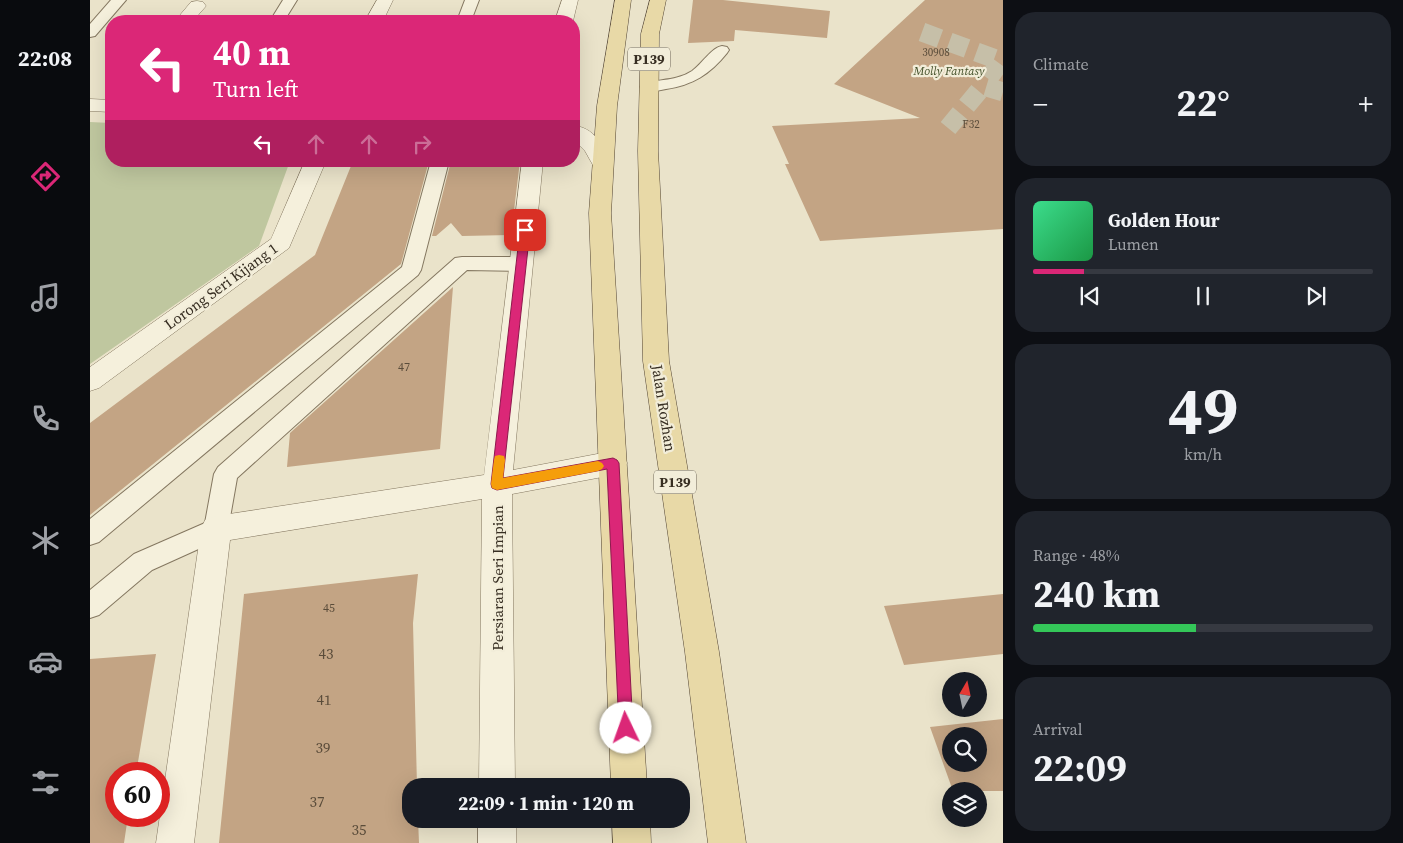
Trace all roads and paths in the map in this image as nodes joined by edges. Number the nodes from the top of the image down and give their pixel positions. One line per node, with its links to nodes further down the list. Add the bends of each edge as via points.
1 (119, 0): 9 (lane)
2 (290, 0): 11 (lane)
3 (385, 0): 12 (street)
4 (472, 0): 13 (lane)
5 (570, 0): 14 (street)
6 (623, 0): 21 (main road, P139)
7 (658, 0): 18 (main road, Jalan Rozhan / P139, via 650,34)
8 (197, 6): 10 (street)
9 (106, 15)
10 (189, 15)
11 (281, 15)
12 (377, 15)
13 (466, 15)
14 (566, 15)
15 (105, 16): 16 (lane)
16 (90, 33)
17 (722, 50): 18 (lane, via 698,76 676,84)
18 (648, 87): 42 (main road, Jalan Rozhan / P139, via 656,361 702,652)
19 (90, 105): 20 (street)
20 (105, 106)
21 (606, 114): 22 (street); 24 (main road, P139)
22 (580, 130)
23 (580, 135): 24 (street, via 598,151)
24 (601, 163): 30 (main road, P139, via 600,212)
25 (313, 167): 29 (street, Lorong Seri Kijang 1, via 281,243)
26 (438, 167): 33 (lane, via 410,270)
27 (532, 167): 28 (street, Persiaran Seri Impian)
28 (521, 264): 31 (street, Persiaran Seri Impian); 32 (lane, via 462,263 226,474)
29 (90, 381)
30 (613, 463): 31 (street); 36 (main road, P139)
31 (497, 484): 32 (street); 35 (street, Persiaran Seri Impian)
32 (216, 528): 34 (lane, via 143,562); 39 (street)
33 (90, 534)
34 (90, 606)
35 (497, 778)
36 (629, 778)
37 (497, 828): 40 (street)
38 (631, 828): 41 (main road)
39 (175, 843)
40 (497, 843)
41 (632, 843)
42 (727, 843)

